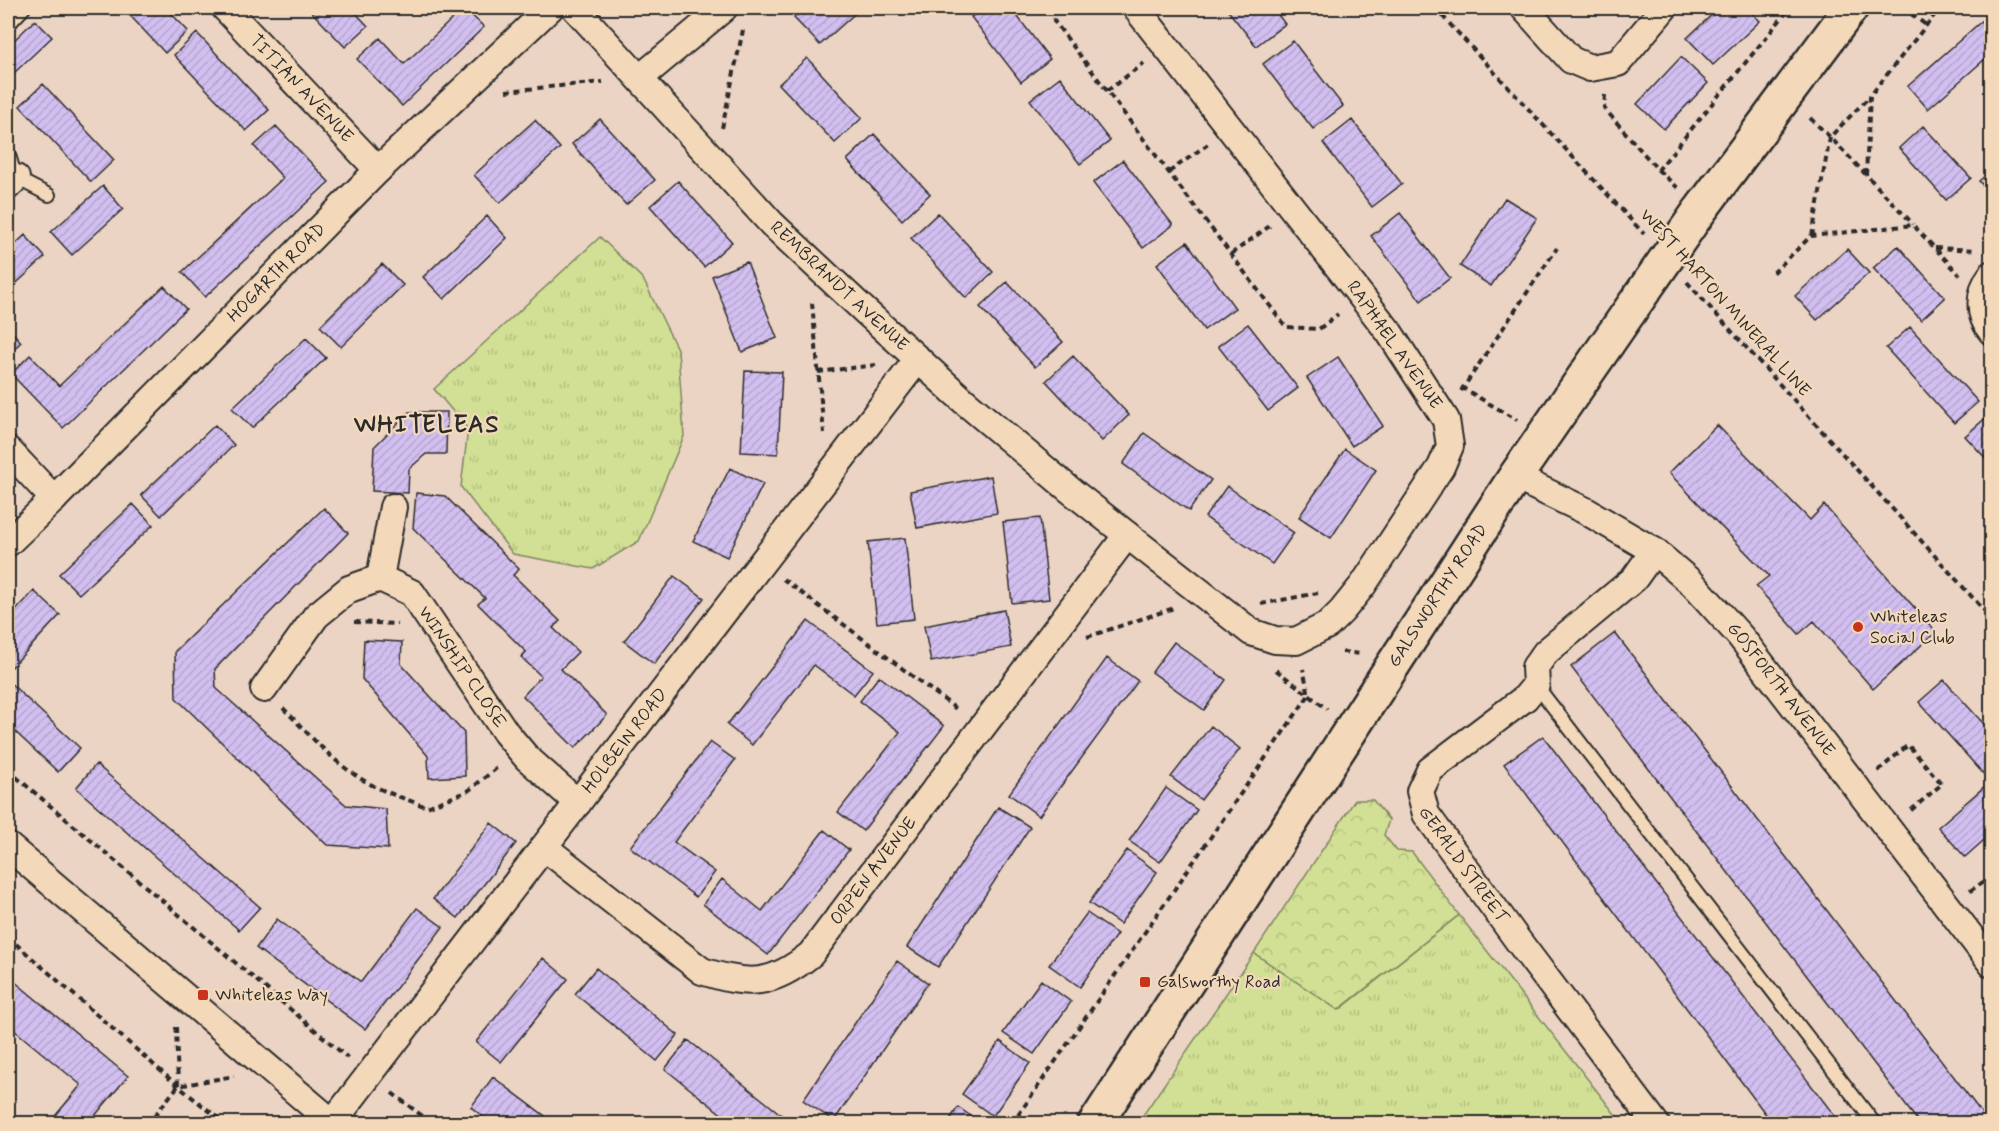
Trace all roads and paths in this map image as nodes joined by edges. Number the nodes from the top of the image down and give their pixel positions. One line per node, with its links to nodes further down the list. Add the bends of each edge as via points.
1 (24, 8): 15 (lane)
2 (225, 8): 29 (street, TITIAN AVENUE)
3 (550, 8): 22 (street, HOGARTH ROAD)
4 (575, 8): 20 (street, REMBRANDT AVENUE)
5 (724, 8): 20 (street)
6 (1056, 8): 21 (path, via 1054,21)
7 (1136, 8): 18 (street, RAPHAEL AVENUE)
8 (1435, 8): 38 (path, WEST HARTON MINERAL LINE)
9 (1524, 8): 19 (street, via 1571,60 1590,68)
10 (1664, 8): 19 (street, via 1618,63)
11 (1790, 8): 30 (path)
12 (1851, 8): 35 (main road, GALSWORTHY ROAD)
13 (1903, 8): 16 (path)
14 (1940, 8): 16 (path)
15 (8, 25)
16 (1926, 25): 23 (path)
17 (743, 29): 28 (path)
18 (1167, 46): 21 (path); 25 (street, RAPHAEL AVENUE)
19 (1608, 65): 30 (path, via 1604,108)
20 (640, 78): 22 (path); 28 (street, REMBRANDT AVENUE)
21 (1107, 91): 31 (path)
22 (457, 95): 29 (street, HOGARTH ROAD)
23 (1870, 96): 26 (path); 32 (path)
24 (1802, 110): 26 (path)
25 (1230, 128): 31 (path); 36 (street, RAPHAEL AVENUE)
26 (1830, 137): 32 (path); 39 (path)
27 (8, 153): 33 (lane)
28 (715, 161): 44 (street, REMBRANDT AVENUE)
29 (378, 170): 60 (street, HOGARTH ROAD)
30 (1658, 171): 35 (path)
31 (1169, 172): 43 (path)
32 (1866, 175): 37 (path)
33 (12, 182): 34 (lane)
34 (48, 195)
35 (1690, 203): 56 (main road, GALSWORTHY ROAD, bridge, via 1629,312)
36 (1293, 208): 43 (path); 48 (street, RAPHAEL AVENUE)
37 (1913, 225): 39 (path); 41 (path)
38 (1645, 235)
39 (1812, 236): 45 (path)
40 (1557, 248): 54 (path)
41 (1935, 248): 42 (path); 49 (path, via 1962,277)
42 (1980, 250)
43 (1231, 254): 48 (path, via 1286,327 1319,329)
44 (808, 258): 51 (street, REMBRANDT AVENUE); 52 (path)
45 (1773, 273)
46 (1992, 274): 49 (street, via 1984,284)
47 (1685, 279): 68 (path, WEST HARTON MINERAL LINE)
48 (1362, 296): 55 (street, RAPHAEL AVENUE)
49 (1980, 306): 50 (street)
50 (1992, 332)
51 (918, 359): 52 (path); 59 (street, HOLBEIN ROAD); 62 (street, REMBRANDT AVENUE)
52 (818, 372): 59 (path)
53 (1453, 382): 54 (path)
54 (1463, 388): 55 (path); 56 (path)
55 (1446, 420): 72 (street, RAPHAEL AVENUE, via 1450,446 1441,467 1363,585 1328,625)
56 (1543, 435): 58 (main road, GALSWORTHY ROAD)
57 (8, 450): 60 (street)
58 (1515, 477): 64 (street, GOSFORTH AVENUE, via 1586,511); 74 (main road, GALSWORTHY ROAD)
59 (827, 478): 65 (street, HOLBEIN ROAD)
60 (54, 499): 63 (street, HOGARTH ROAD)
61 (393, 507): 66 (street)
62 (1129, 536): 67 (street); 73 (street, ORPEN AVENUE)
63 (8, 543)
64 (1654, 551): 75 (street, via 1634,579 1546,652 1535,667); 82 (street, GOSFORTH AVENUE, via 1693,584 1740,636)
65 (762, 563): 78 (path); 83 (street, HOLBEIN ROAD)
66 (380, 578): 69 (street, via 349,589); 70 (street, WINSHIP CLOSE, via 412,592)
67 (1206, 598): 71 (street); 73 (path)
68 (1992, 619)
69 (313, 621): 70 (path); 76 (street)
70 (434, 626): 80 (street, WINSHIP CLOSE)
71 (1251, 632): 72 (street, via 1275,640); 77 (path, via 1261,658)
72 (1296, 641): 74 (path, via 1306,648)
73 (1038, 653): 78 (street, ORPEN AVENUE)
74 (1397, 658): 79 (main road, GALSWORTHY ROAD)
75 (1536, 685): 99 (street, GERALD STREET, via 1525,698 1430,770 1420,791 1425,814); 100 (lane)
76 (264, 689): 80 (path, via 355,775 390,794 427,807 468,791)
77 (1309, 695): 79 (path); 97 (path)
78 (981, 728): 86 (street, ORPEN AVENUE, via 811,954 774,978 729,979 702,971)
79 (1352, 728): 98 (main road, GALSWORTHY ROAD)
80 (520, 750): 83 (street, WINSHIP CLOSE)
81 (8, 770): 91 (path)
82 (1857, 789): 84 (street, GOSFORTH AVENUE); 84 (path, via 1908,745 1942,784)
83 (578, 803): 86 (street, HOLBEIN ROAD)
84 (1887, 829): 88 (street, GOSFORTH AVENUE)
85 (8, 846): 89 (street)
86 (544, 848): 91 (street, HOLBEIN ROAD)
87 (8, 937): 92 (path)
88 (1992, 964)
89 (175, 989): 90 (street); 92 (path)
90 (270, 1070): 92 (path); 93 (street)
91 (369, 1075): 93 (street, HOLBEIN ROAD); 96 (path)
92 (178, 1086): 94 (path); 95 (path)
93 (333, 1123)
94 (148, 1124)
95 (226, 1124)
96 (433, 1124)
97 (1012, 1124)
98 (1095, 1124)
99 (1656, 1124)
100 (1875, 1124)

